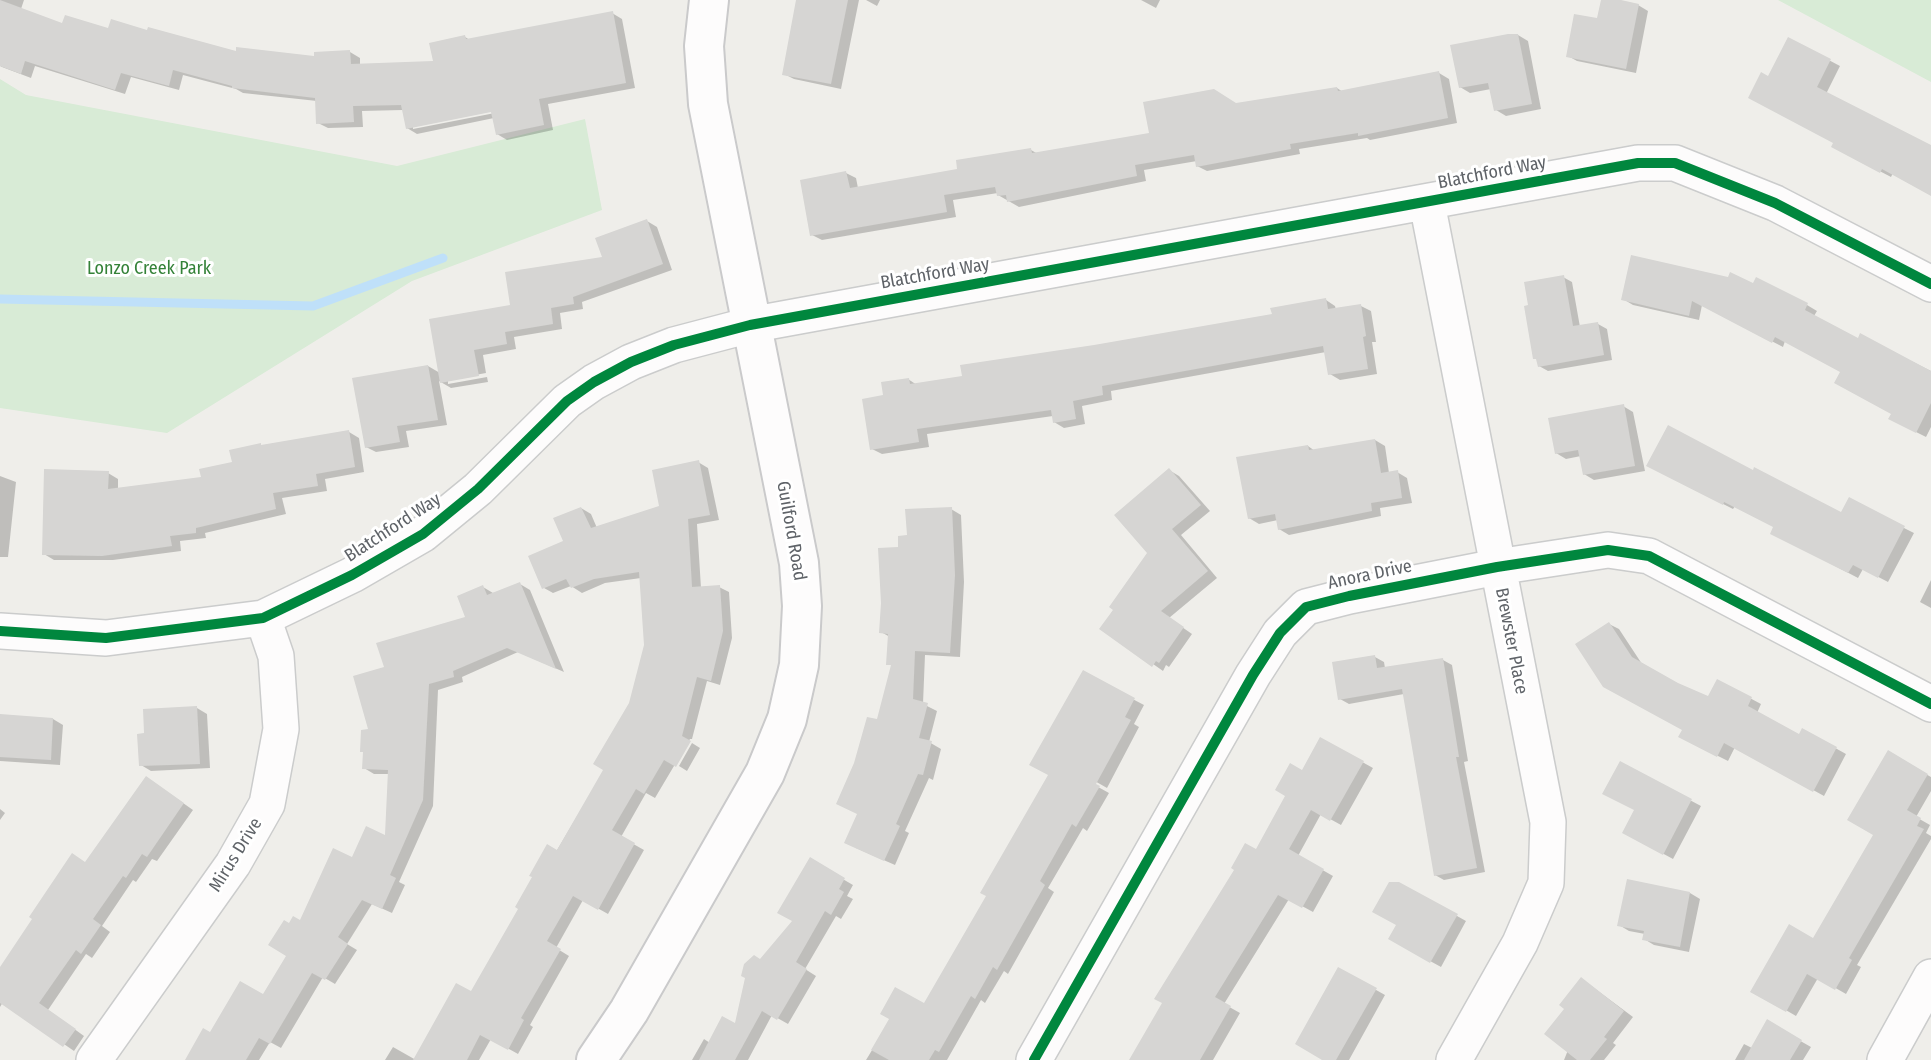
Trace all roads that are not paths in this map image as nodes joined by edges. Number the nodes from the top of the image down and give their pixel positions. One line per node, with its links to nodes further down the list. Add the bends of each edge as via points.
1 (709, 0): 4 (street, Guilford Road, via 704,46 708,104)
2 (1427, 203): 3 (street, Blatchford Way, via 1638,163 1675,163 1775,203); 4 (street, Blatchford Way); 5 (street, Brewster Place)
3 (1931, 284)
4 (750, 325): 6 (street, Blatchford Way, via 674,345 594,382 423,534); 11 (street, Guilford Road, via 799,563 799,665 787,719 765,773 629,1011)
5 (1497, 567): 8 (street, Anora Drive, via 1608,550 1649,556); 12 (street, Anora Drive, via 1306,607 1280,633); 13 (street, Brewster Place, via 1548,822 1546,883 1520,943)
6 (263, 618): 7 (street, Blatchford Way, via 106,638); 10 (street, Mirus Drive, via 276,656 281,729 267,804 233,863)
7 (0, 631)
8 (1931, 704)
9 (1931, 977): 14 (street)
10 (94, 1060)
11 (596, 1060)
12 (1034, 1060)
13 (1454, 1060)
14 (1885, 1060)

